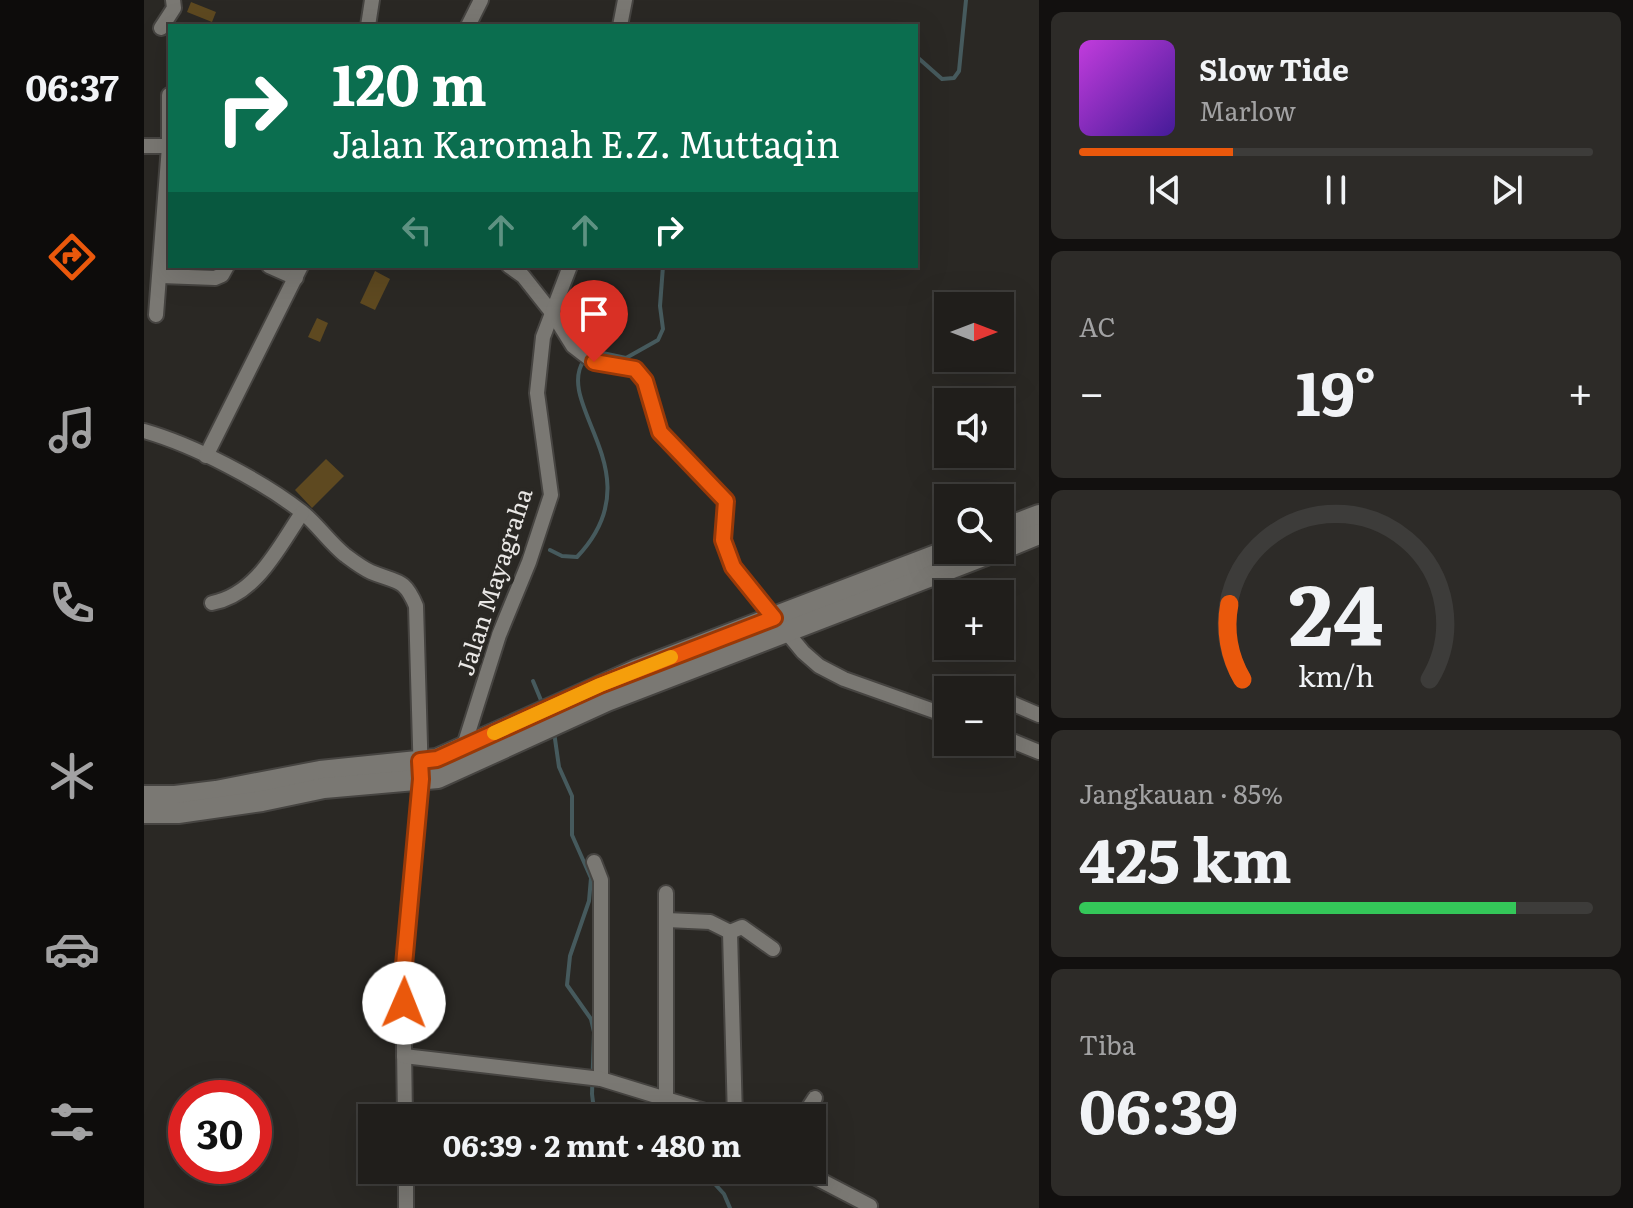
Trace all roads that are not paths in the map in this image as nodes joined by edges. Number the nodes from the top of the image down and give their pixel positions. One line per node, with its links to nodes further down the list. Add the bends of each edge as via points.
1 (173, 0): 8 (street, via 174,8)
2 (372, 0): 5 (street)
3 (481, 0): 6 (street)
4 (625, 0): 7 (street)
5 (368, 24)
6 (469, 24)
7 (620, 24)
8 (161, 28)
9 (144, 146): 10 (street)
10 (168, 146)
11 (168, 175): 16 (street)
12 (226, 268): 16 (street, via 215,278)
13 (512, 268): 17 (street)
14 (569, 268): 17 (street, Jalan Mayagraha)
15 (298, 270): 20 (street)
16 (161, 276): 18 (street)
17 (553, 314): 29 (street, via 573,346 588,358 635,369 645,381 660,432 726,501 723,540 733,567); 35 (street, Jalan Mayagraha, via 543,337 537,393 551,495)
18 (156, 315)
19 (144, 431): 20 (street)
20 (206, 456): 21 (street)
21 (302, 513): 28 (street, via 254,581 225,601); 37 (street, via 344,554 410,590 416,606)
22 (1039, 515): 23 (street)
23 (1014, 525)
24 (1039, 534): 25 (street)
25 (1014, 544)
26 (934, 557): 29 (street)
27 (958, 564): 29 (street)
28 (212, 603)
29 (780, 625): 31 (street, via 819,666); 33 (street)
30 (1014, 704): 32 (street)
31 (934, 711)
32 (1039, 715)
33 (541, 720): 35 (street); 38 (street)
34 (1014, 742): 36 (street)
35 (463, 747): 37 (street); 38 (street, Jalan Mayagraha)
36 (1039, 752)
37 (420, 770): 38 (street, via 438,778); 39 (street, via 320,771 202,793); 40 (street, via 262,801); 46 (street, via 403,976)
38 (456, 770)
39 (144, 796)
40 (144, 813)
41 (594, 862): 47 (street, via 601,880)
42 (666, 893): 43 (street)
43 (667, 920): 44 (street, via 710,922); 48 (street)
44 (730, 932): 45 (street, via 742,927); 52 (street)
45 (773, 949)
46 (404, 1056): 47 (street); 50 (street)
47 (600, 1079): 48 (street)
48 (666, 1097): 51 (street)
49 (815, 1098): 53 (street)
50 (405, 1104)
51 (687, 1104)
52 (735, 1104)
53 (811, 1104)
54 (826, 1183): 56 (street)
55 (406, 1184): 57 (street)
56 (870, 1206)
57 (406, 1208)

